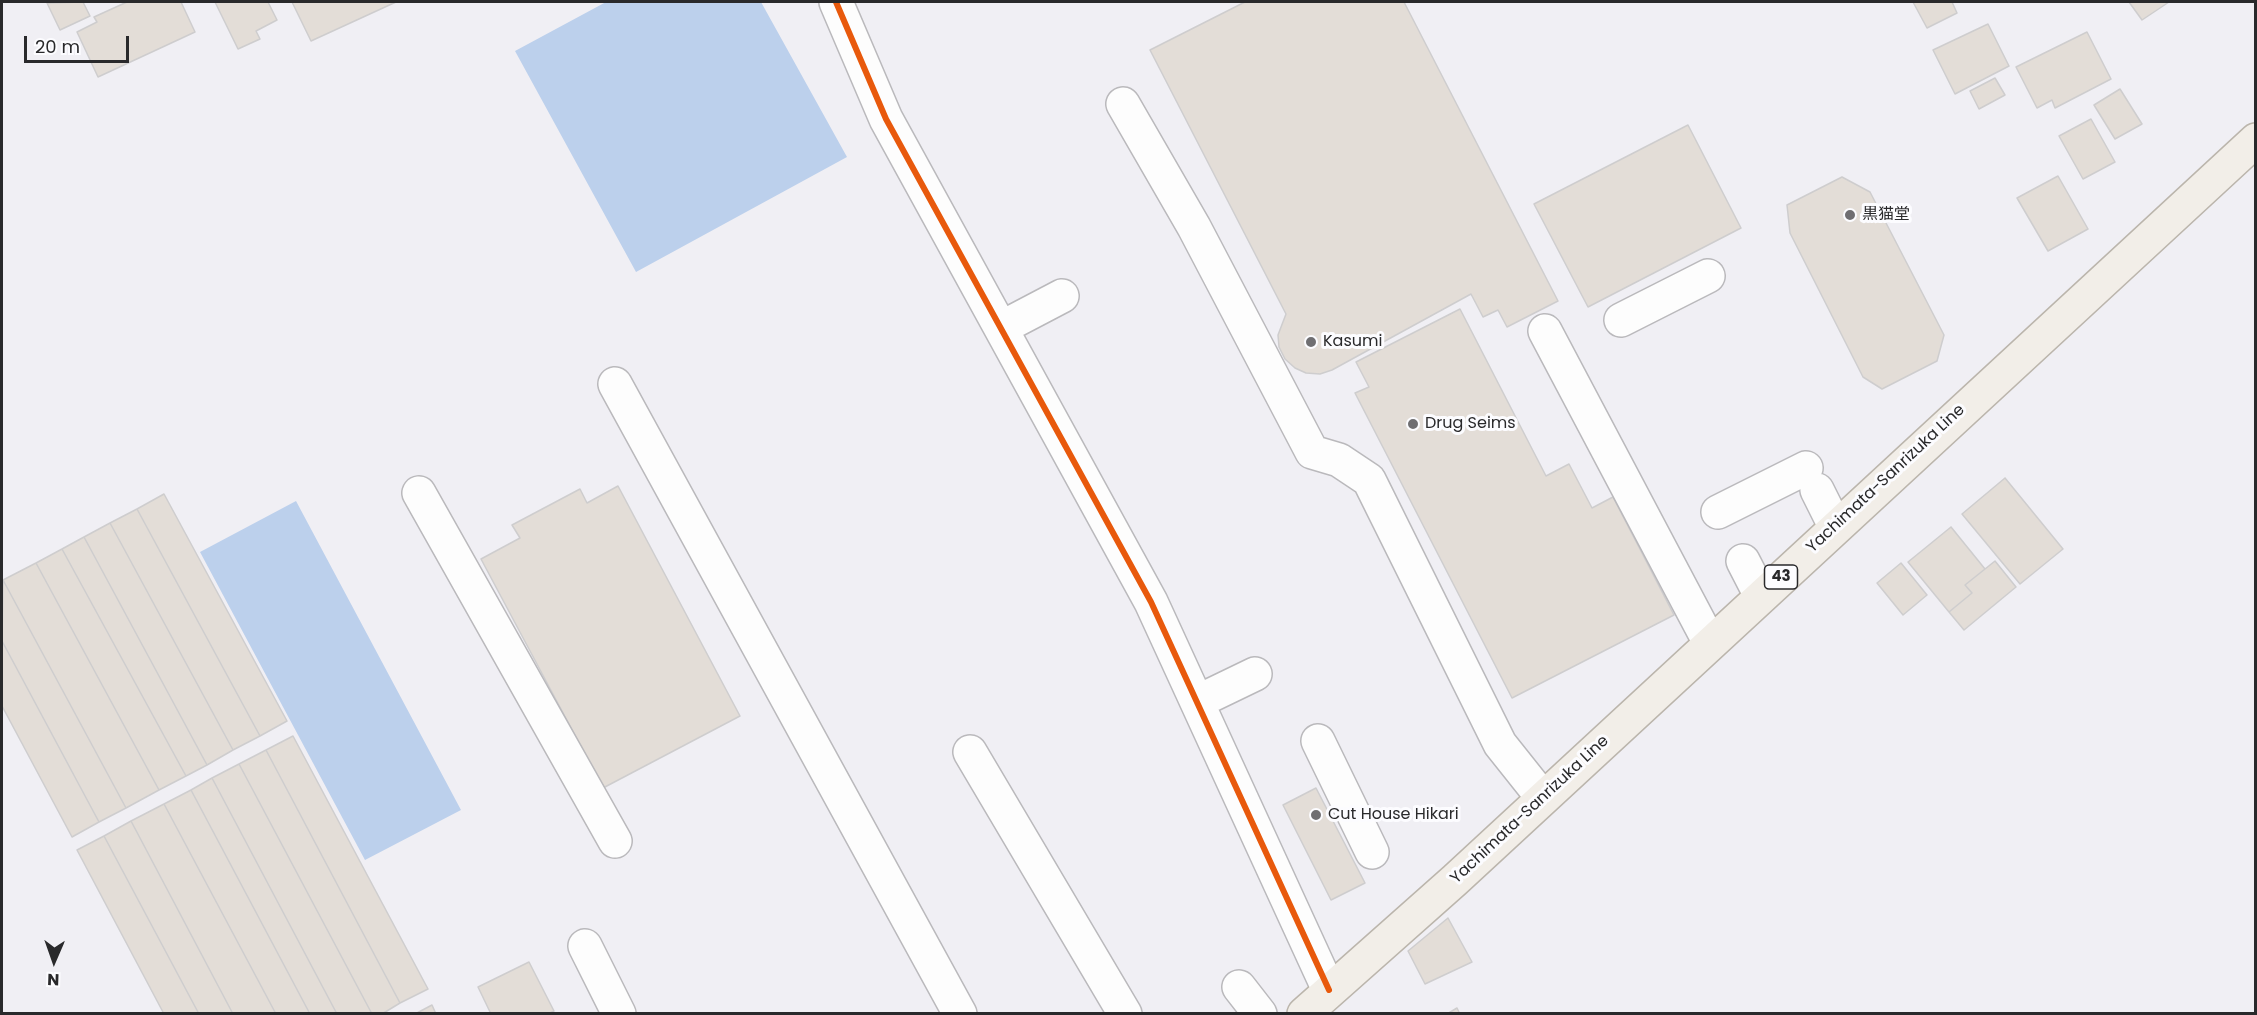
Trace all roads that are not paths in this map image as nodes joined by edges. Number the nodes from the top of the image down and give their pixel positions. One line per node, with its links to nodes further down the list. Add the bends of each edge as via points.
1 (836, 2): 7 (street, via 886,119)
2 (1124, 104): 20 (street, via 1194,227 1312,452 1339,460 1369,480 1500,744)
3 (2256, 140): 12 (main road, Yachimata-Sanrizuka Line / 43)
4 (1708, 276): 6 (street)
5 (1062, 296): 7 (street)
6 (1621, 320)
7 (1000, 328): 17 (street, via 1151,602)
8 (1545, 330): 15 (street)
9 (615, 384): 27 (street)
10 (419, 494): 21 (street)
11 (1718, 512): 12 (street, via 1811,479)
12 (1835, 526): 14 (main road, Yachimata-Sanrizuka Line / 43)
13 (1743, 561): 14 (street)
14 (1761, 596): 15 (main road, Yachimata-Sanrizuka Line / 43)
15 (1710, 643): 20 (main road, Yachimata-Sanrizuka Line / 43)
16 (1255, 674): 17 (street)
17 (1197, 702): 25 (street)
18 (1318, 741): 22 (street)
19 (970, 752): 28 (street)
20 (1543, 798): 25 (main road, Yachimata-Sanrizuka Line / 43)
21 (615, 841)
22 (1372, 852)
23 (585, 946): 26 (street)
24 (1239, 987): 29 (street)
25 (1329, 990): 30 (main road, Yachimata-Sanrizuka Line / 43)
26 (619, 1014)
27 (960, 1014)
28 (1125, 1014)
29 (1260, 1014)
30 (1304, 1014)

